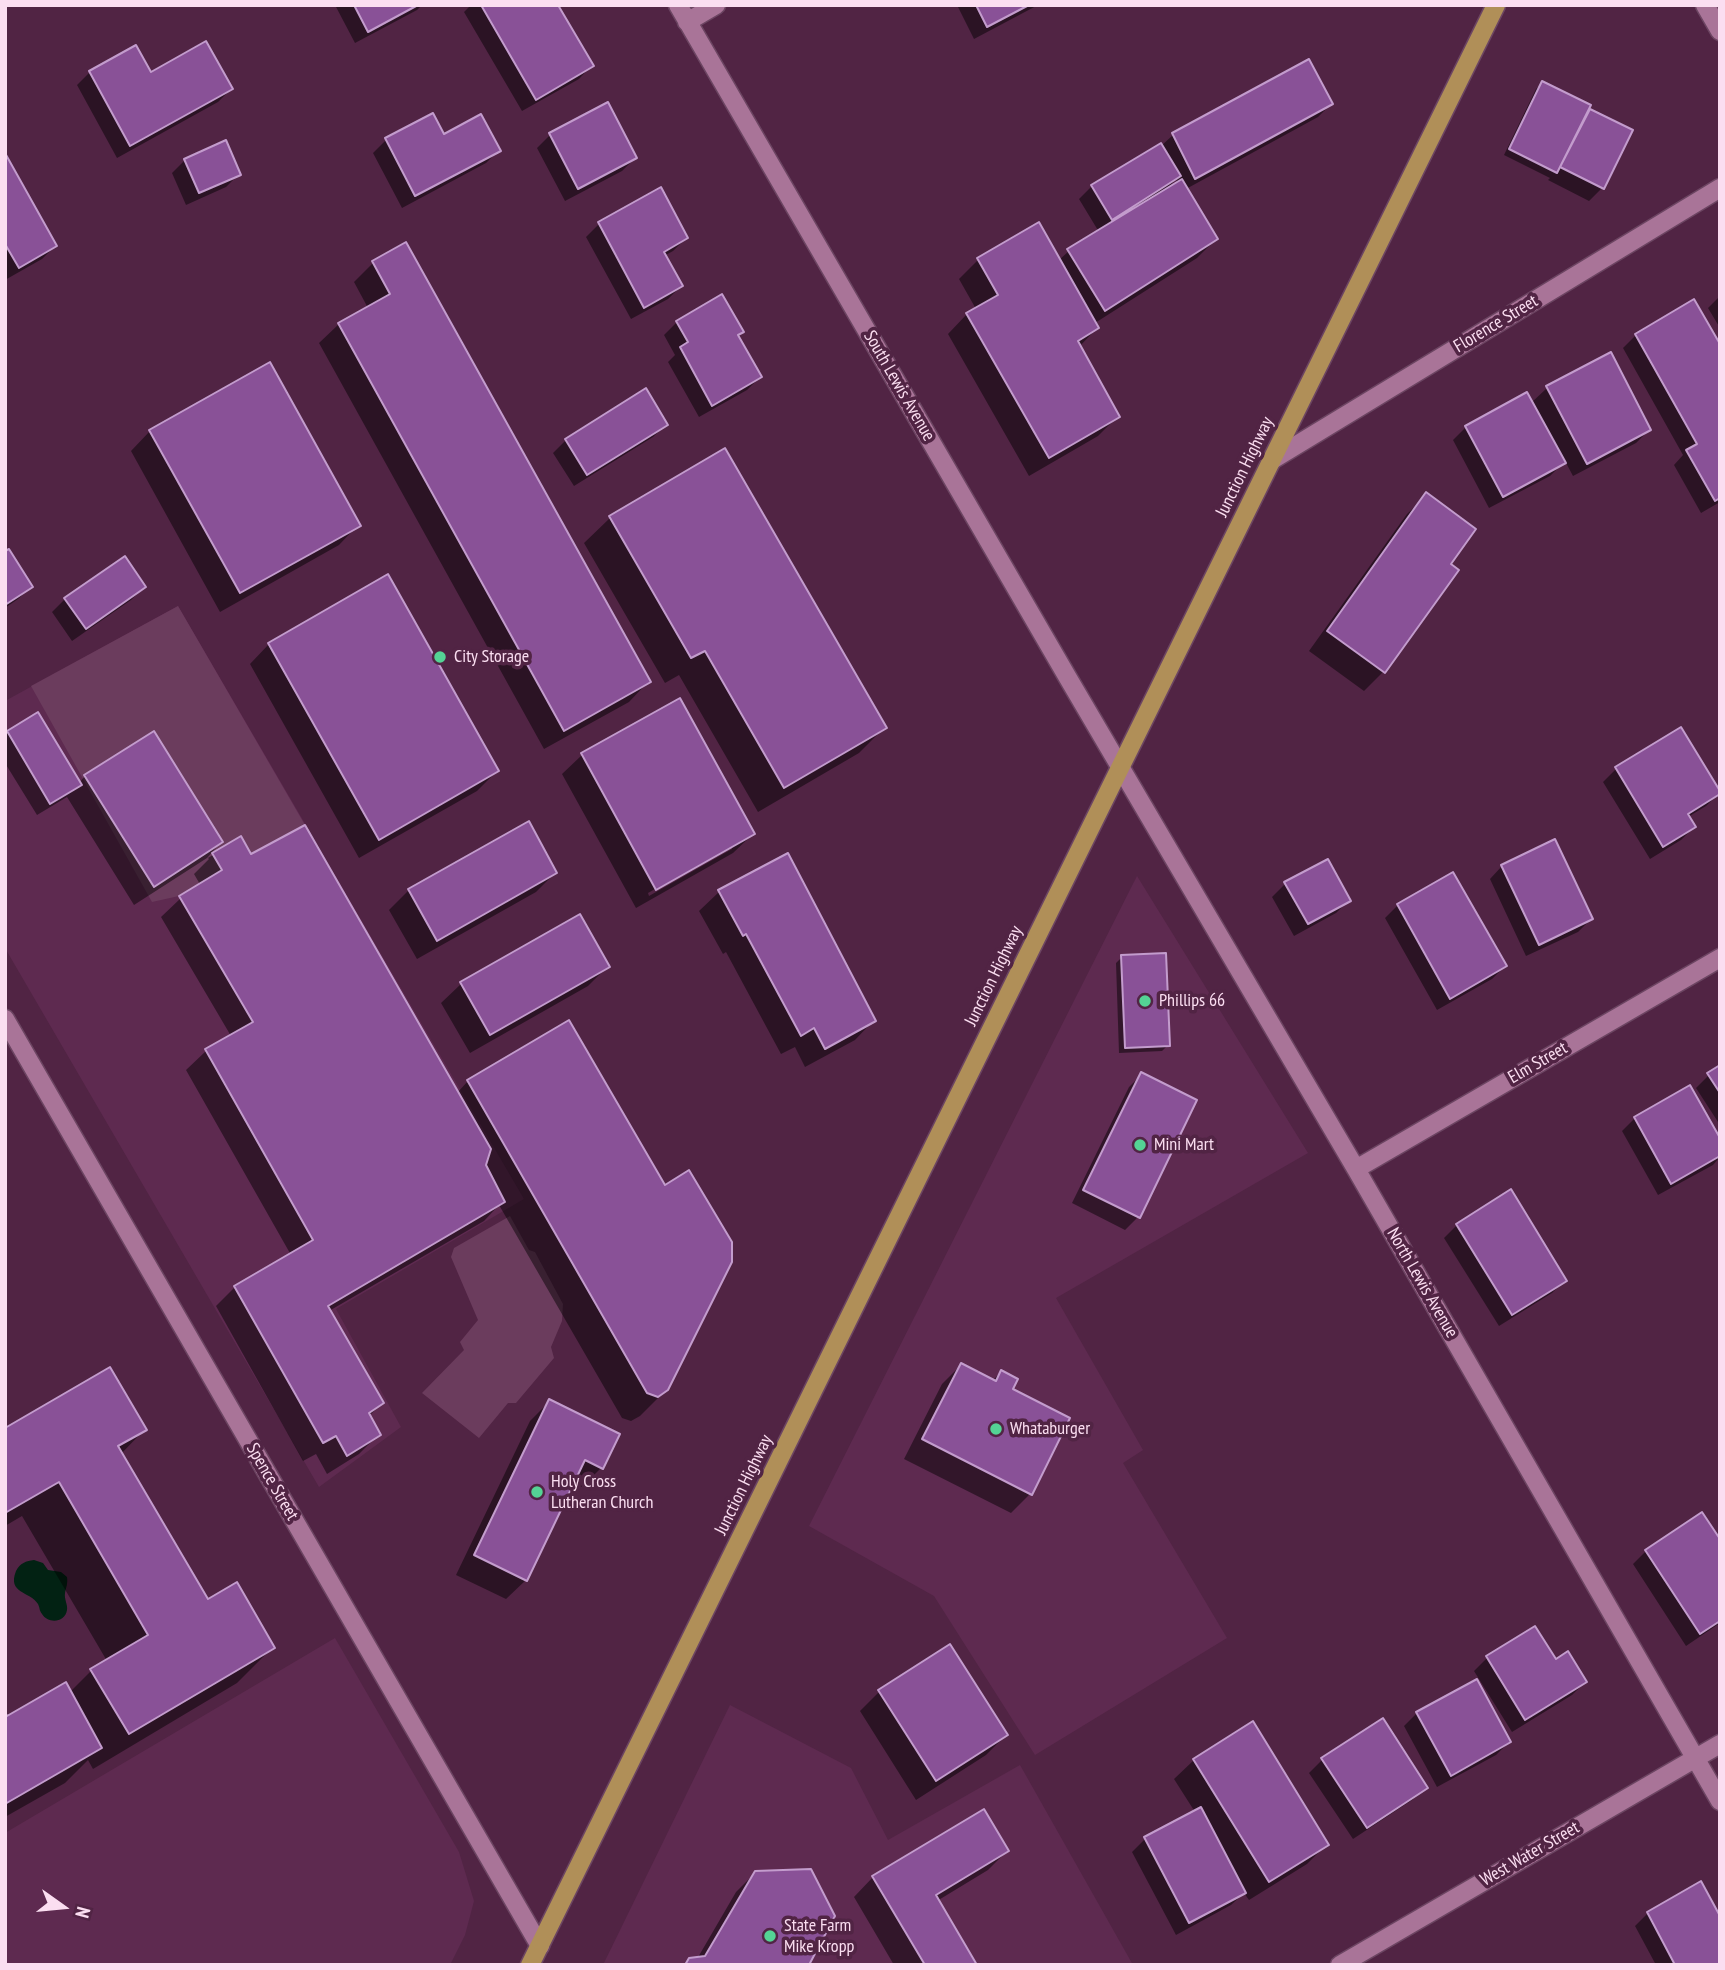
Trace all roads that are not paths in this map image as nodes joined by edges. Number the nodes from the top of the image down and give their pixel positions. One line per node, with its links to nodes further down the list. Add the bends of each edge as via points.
1 (678, 5): 5 (street, South Lewis Avenue)
2 (716, 5): 5 (street)
3 (1496, 5): 8 (main road, Junction Highway)
4 (1705, 5): 6 (street)
5 (687, 22): 9 (street, South Lewis Avenue)
6 (1720, 31)
7 (1720, 188): 8 (street, Florence Street)
8 (1272, 460): 9 (main road, Junction Highway)
9 (1121, 767): 12 (street, North Lewis Avenue); 16 (main road, Junction Highway)
10 (1720, 958): 12 (street, Elm Street)
11 (5, 1019): 16 (street, Spence Street)
12 (1356, 1169): 14 (street, North Lewis Avenue)
13 (1720, 1744): 14 (street, West Water Street)
14 (1695, 1758): 15 (street, North Lewis Avenue); 18 (street, West Water Street)
15 (1720, 1801)
16 (540, 1946): 17 (main road, Junction Highway)
17 (530, 1965)
18 (1340, 1965)

